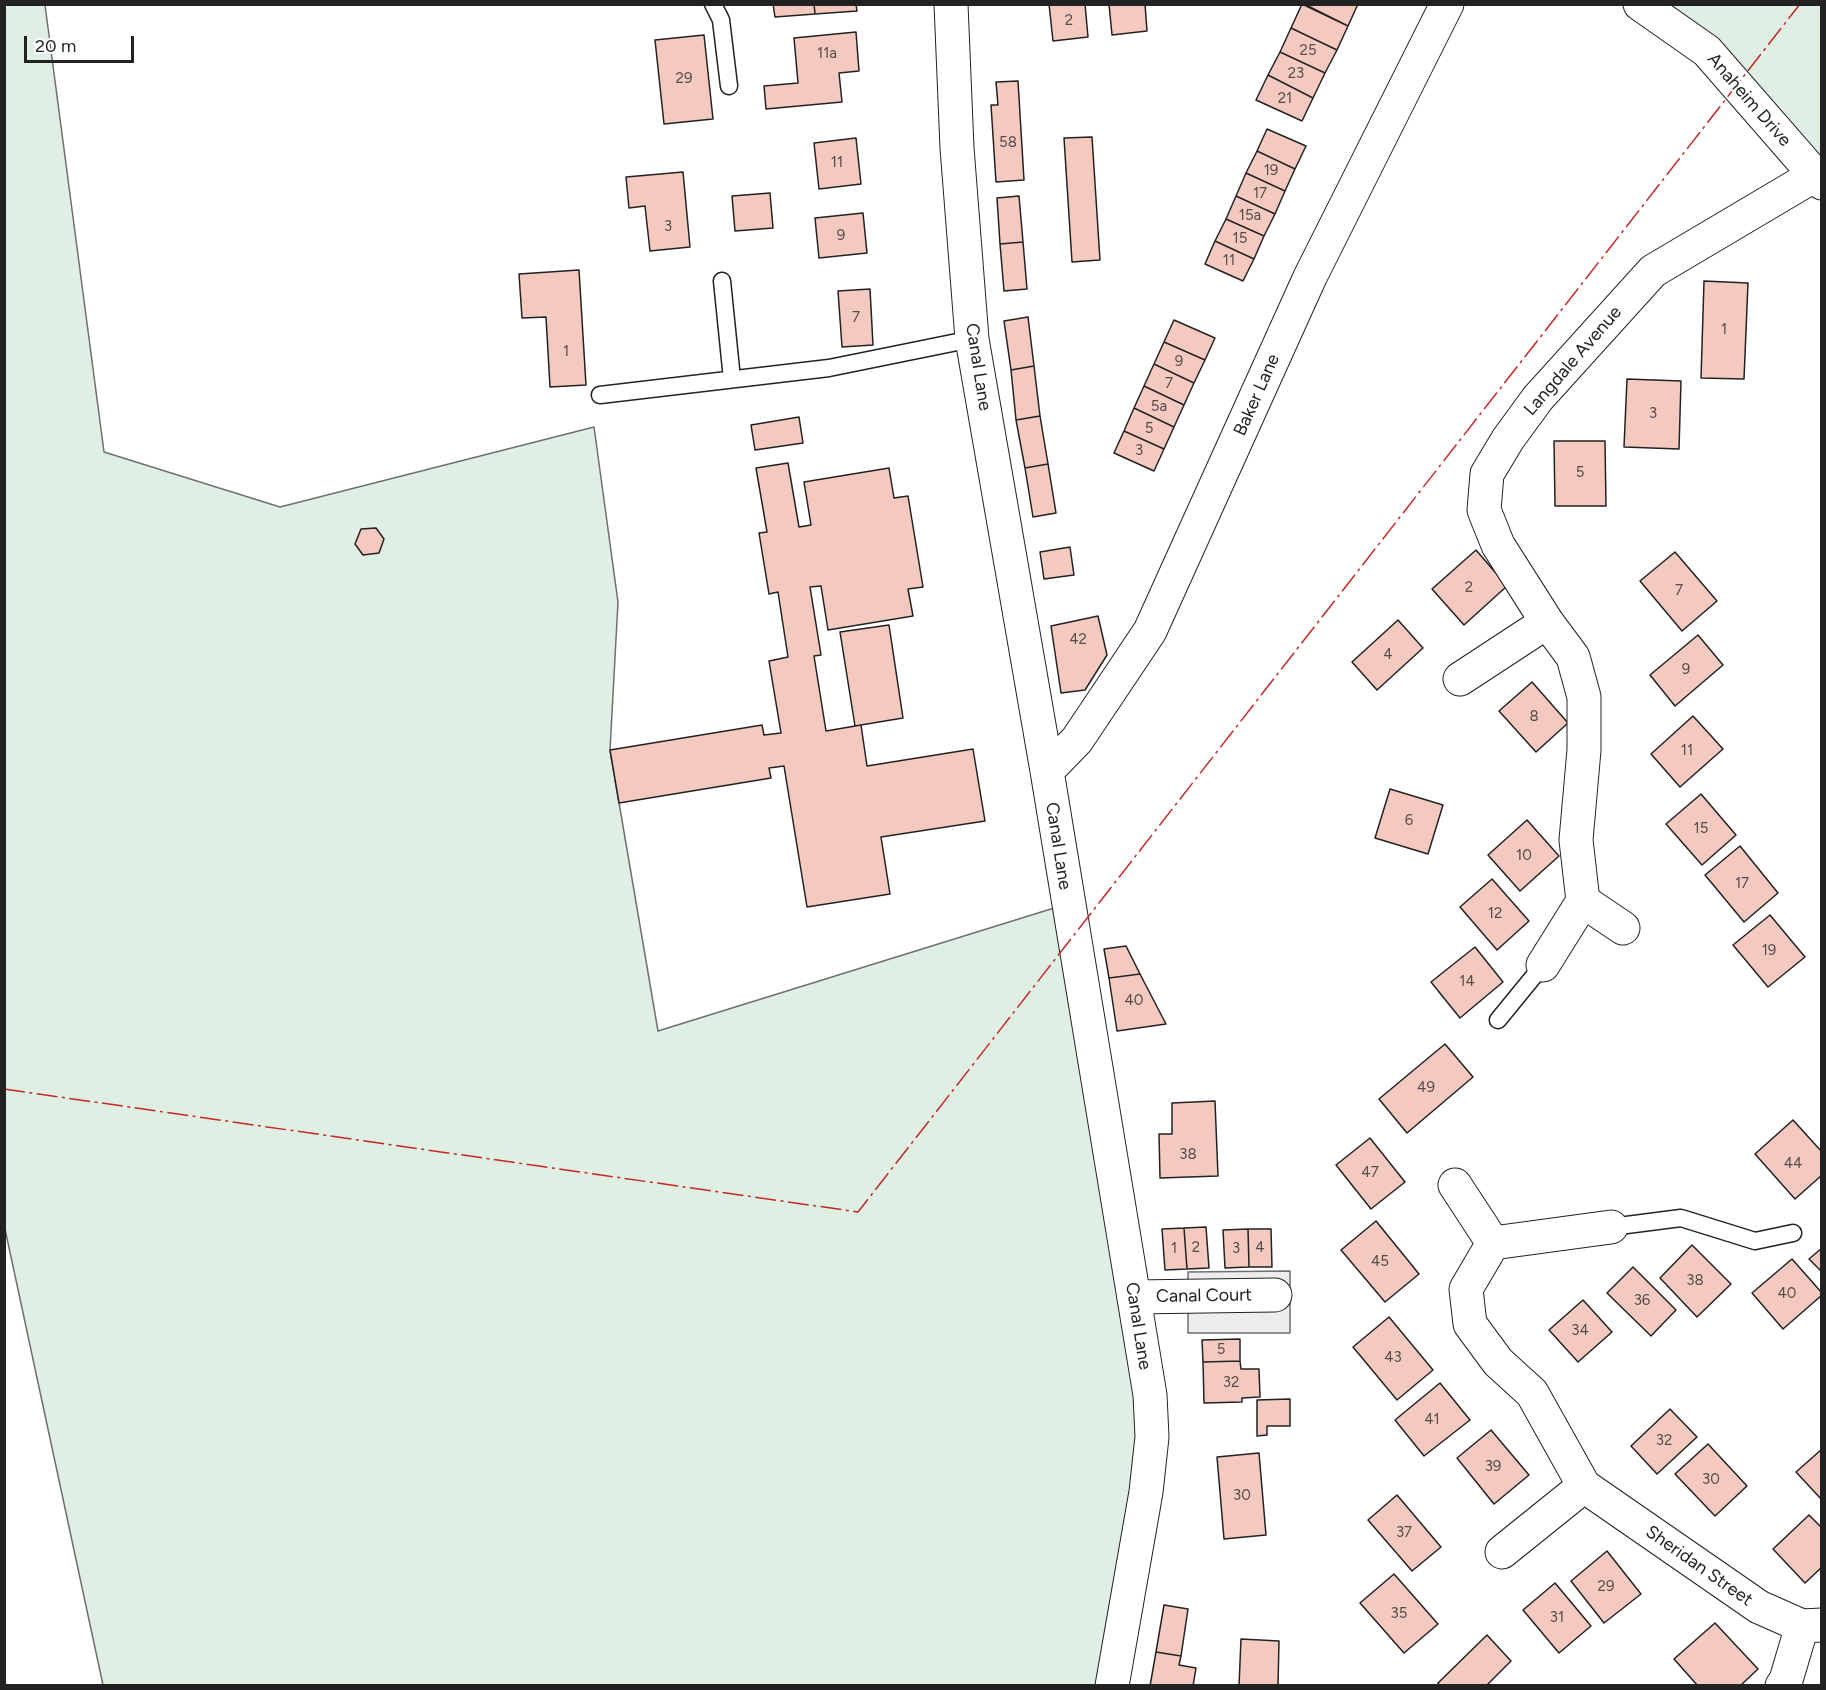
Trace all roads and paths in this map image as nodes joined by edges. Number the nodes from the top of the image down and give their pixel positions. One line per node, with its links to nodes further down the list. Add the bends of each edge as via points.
1 (713, 4): 5 (lane, via 721,20)
2 (951, 4): 8 (street, Canal Lane, via 957,148)
3 (1447, 4): 13 (street, Baker Lane, via 1310,277 1150,632 1077,740)
4 (1640, 4): 6 (street, Anaheim Drive, via 1707,51)
5 (729, 86)
6 (1818, 179): 11 (street, Langdale Avenue, via 1653,271 1538,398 1508,439 1487,474 1484,510 1498,545)
7 (722, 281): 9 (lane)
8 (972, 339): 9 (lane, via 829,368); 13 (street, Canal Lane)
9 (732, 379): 10 (lane)
10 (600, 395)
11 (1547, 622): 12 (street); 14 (street, Langdale Avenue, via 1574,657 1584,697 1584,750 1575,840)
12 (1460, 679)
13 (1047, 771): 23 (street, Canal Lane)
14 (1582, 901): 15 (street); 16 (street)
15 (1623, 928)
16 (1543, 965): 17 (lane)
17 (1498, 1020)
18 (1455, 1185): 21 (street)
19 (1611, 1227): 20 (lane, via 1681,1218 1755,1241); 21 (street)
20 (1793, 1233)
21 (1493, 1243): 24 (street, Sheridan Street, via 1466,1289 1470,1324 1498,1362 1532,1393)
22 (1275, 1295): 23 (street, Canal Court)
23 (1134, 1297): 27 (street, Canal Lane, via 1150,1395 1152,1437)
24 (1584, 1486): 25 (street); 26 (street, Sheridan Street, via 1759,1607)
25 (1502, 1552)
26 (1812, 1626): 28 (street)
27 (1112, 1686)
28 (1782, 1686)

